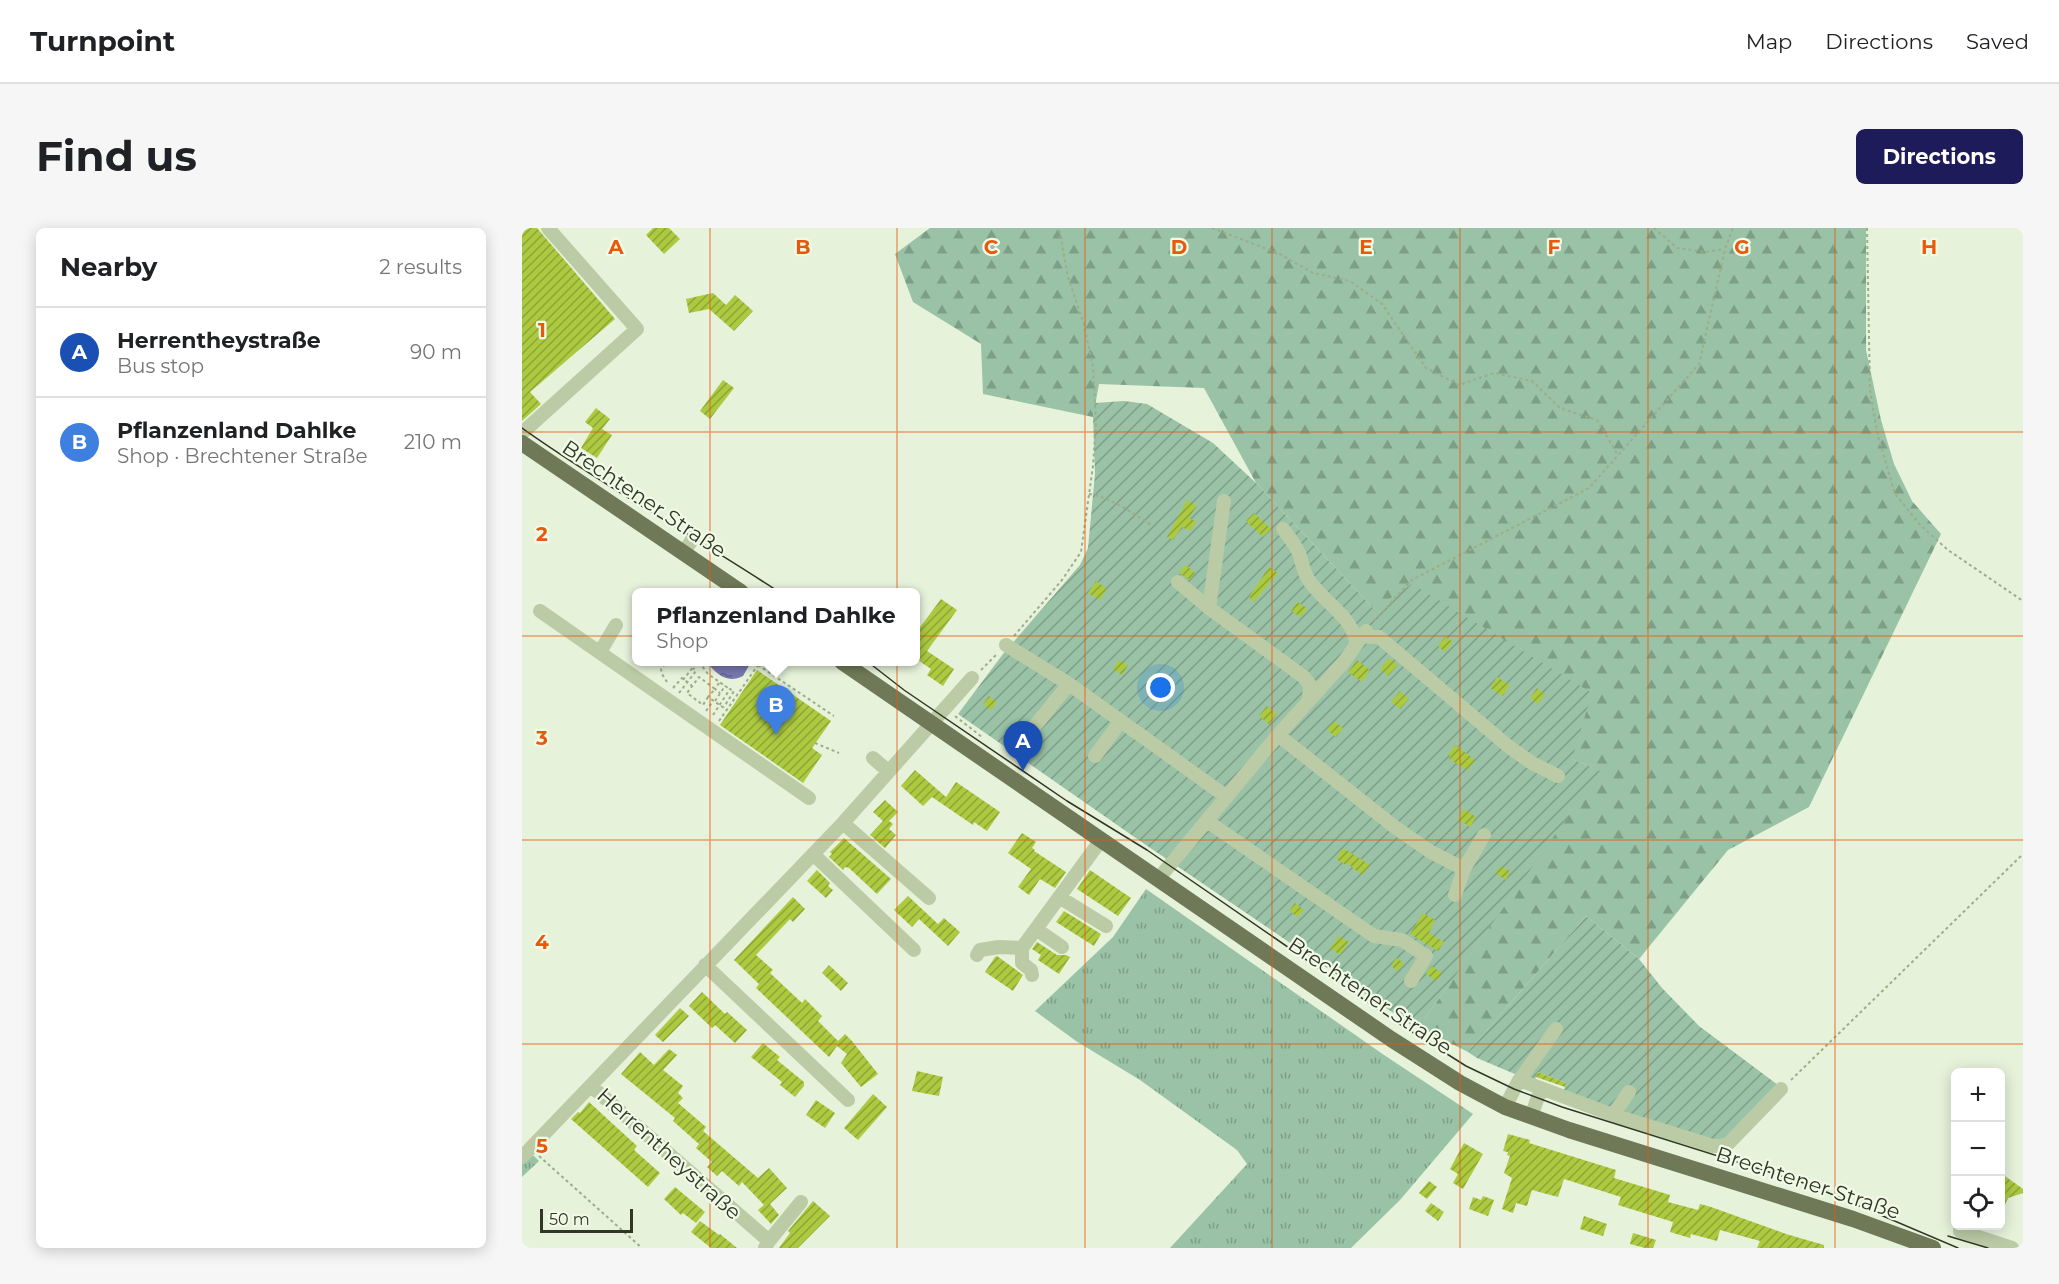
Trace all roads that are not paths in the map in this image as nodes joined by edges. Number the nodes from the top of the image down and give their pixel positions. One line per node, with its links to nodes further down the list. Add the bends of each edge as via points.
1 (549, 228): 2 (street, via 637,329)
2 (522, 434)
3 (522, 443): 7 (main road, Brechtener Straße)
4 (1224, 501): 10 (street)
5 (1283, 529): 13 (street, via 1299,553 1306,577)
6 (694, 537): 7 (street)
7 (683, 553): 9 (main road, Brechtener Straße)
8 (1178, 582): 10 (street)
9 (735, 588)
10 (1209, 608): 19 (street, via 1304,677 1310,685)
11 (540, 611): 15 (street)
12 (616, 625): 15 (street)
13 (1361, 636): 19 (street); 27 (street, via 1379,637 1508,746)
14 (1006, 645): 18 (street)
15 (600, 652): 29 (street)
16 (848, 666): 21 (main road, Brechtener Straße)
17 (972, 678): 21 (street, Herrentheystraße)
18 (1069, 684): 20 (street); 22 (street)
19 (1310, 699): 23 (street)
20 (1121, 721): 24 (street); 28 (street)
21 (932, 723): 26 (street, Herrentheystraße); 33 (main road, Brechtener Straße)
22 (1034, 727)
23 (1278, 735): 28 (street); 35 (street, via 1396,828)
24 (1095, 756)
25 (873, 758): 26 (street)
26 (888, 771): 31 (street, Herrentheystraße)
27 (1558, 776)
28 (1227, 797): 30 (street)
29 (809, 798)
30 (1207, 821): 36 (street); 48 (street, via 1374,936 1402,940 1426,956)
31 (843, 824): 34 (street, Herrentheystraße); 39 (street)
32 (1484, 835): 35 (street)
33 (1101, 840): 36 (main road, Brechtener Straße); 38 (street)
34 (813, 854): 44 (street); 46 (street, Herrentheystraße)
35 (1464, 869): 37 (street)
36 (1159, 878): 56 (main road, Brechtener Straße, via 1391,1039)
37 (1455, 895)
38 (1059, 897): 40 (street); 41 (street)
39 (929, 898)
40 (1106, 926)
41 (1036, 929): 42 (street); 43 (street)
42 (1062, 947)
43 (1022, 948): 45 (street, via 999,946 980,950); 47 (street, via 1022,963)
44 (914, 950)
45 (977, 955)
46 (705, 965): 51 (street, Herrentheystraße); 55 (street)
47 (1032, 975)
48 (1411, 981)
49 (1556, 1029): 50 (street)
50 (1519, 1080): 52 (street); 56 (street)
51 (591, 1086): 59 (street, Herrentheystraße); 63 (street, Herrentheystraße)
52 (1541, 1088): 57 (street); 58 (street)
53 (1781, 1089): 57 (street, via 1729,1143 1721,1146)
54 (1629, 1092): 57 (street)
55 (848, 1100)
56 (1505, 1107): 58 (main road, Brechtener Straße)
57 (1612, 1115)
58 (1531, 1116): 64 (main road, Brechtener Straße)
59 (526, 1153)
60 (801, 1202): 63 (street)
61 (1960, 1231): 62 (street)
62 (1976, 1243): 65 (street)
63 (767, 1245)
64 (1933, 1248)
65 (2012, 1248)

